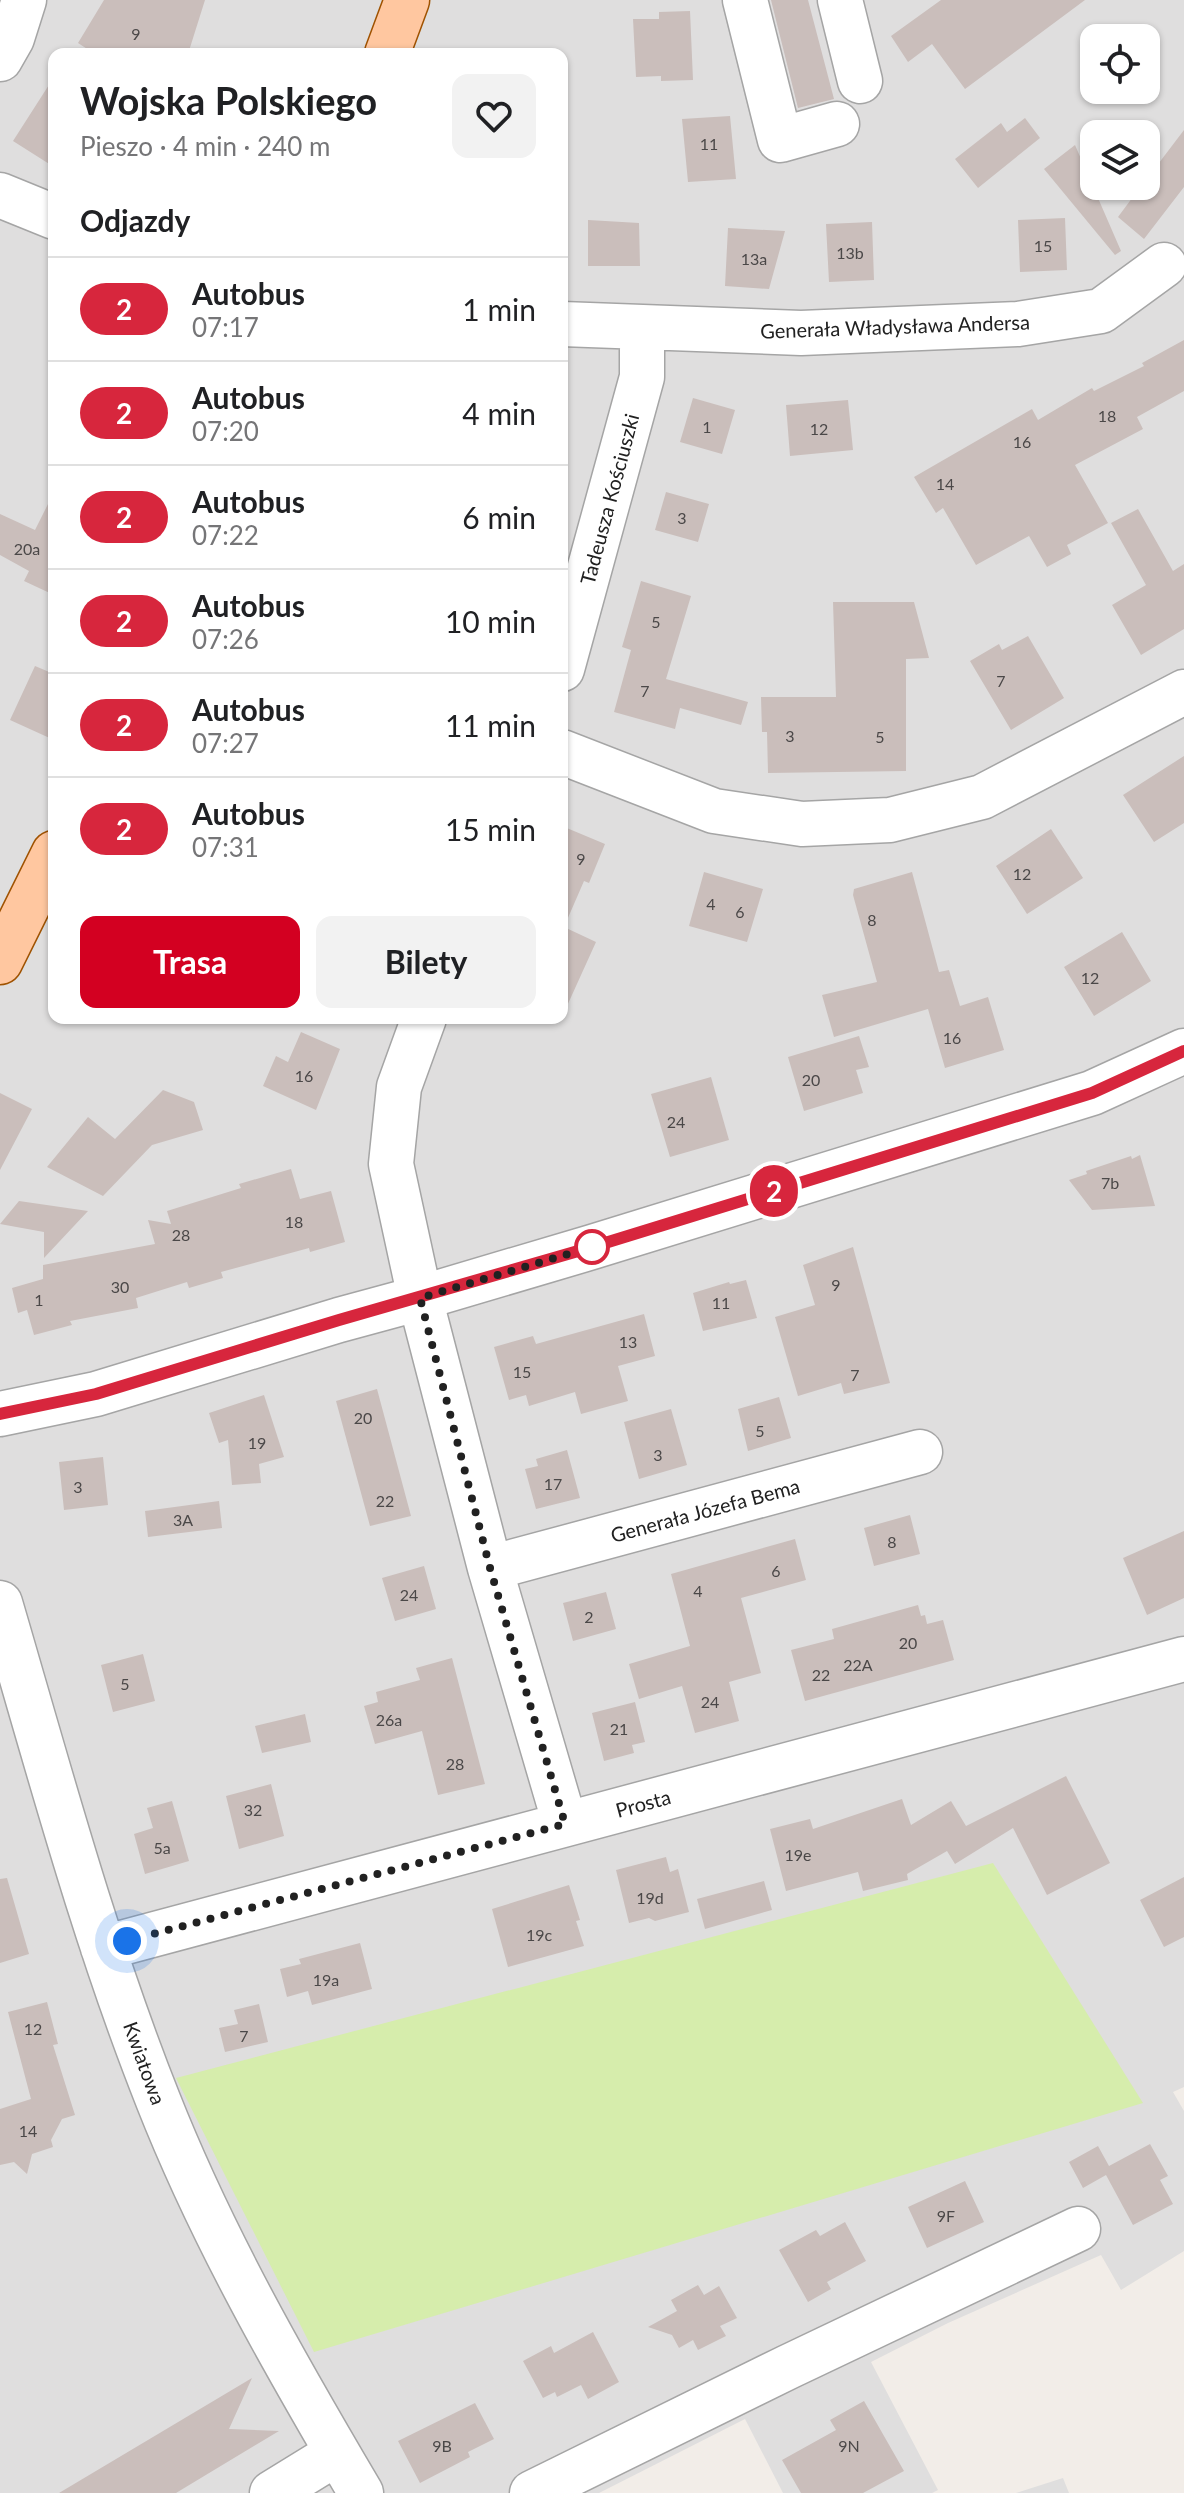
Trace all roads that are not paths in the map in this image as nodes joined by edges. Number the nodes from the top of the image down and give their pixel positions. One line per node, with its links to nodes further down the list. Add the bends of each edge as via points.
1 (24, 0): 6 (street)
2 (407, 0): 5 (main road)
3 (745, 0): 8 (street, via 780,140)
4 (840, 0): 7 (street)
5 (389, 48)
6 (0, 59)
7 (860, 81)
8 (837, 124)
9 (0, 195): 10 (street)
10 (48, 215)
11 (1164, 265): 13 (street, Generała Władysława Andersa, via 1101,311 1018,324 801,333)
12 (568, 324): 13 (street, Generała Władysława Andersa)
13 (642, 327): 14 (street, Tadeusza Kościuszki, via 642,377)
14 (568, 647)
15 (1184, 692): 16 (street, via 982,797 890,820 802,824 714,811)
16 (568, 754)
17 (48, 865): 18 (main road)
18 (0, 962)
19 (422, 1024): 21 (street, via 399,1087 391,1164)
20 (1184, 1051): 21 (street, via 1092,1093)
21 (420, 1298): 22 (street, via 96,1394); 24 (street)
22 (0, 1414)
23 (920, 1452): 24 (street, Generała Józefa Bema)
24 (490, 1568): 27 (street)
25 (0, 1603): 28 (street, Kwiatowa)
26 (1184, 1659): 27 (street, Prosta)
27 (565, 1824): 28 (street, Prosta)
28 (103, 1948): 30 (street, Kwiatowa, via 158,2101 231,2264)
29 (1078, 2229): 33 (street)
30 (337, 2453): 31 (street); 32 (street, Kwiatowa)
31 (272, 2493)
32 (361, 2493)
33 (532, 2493)

